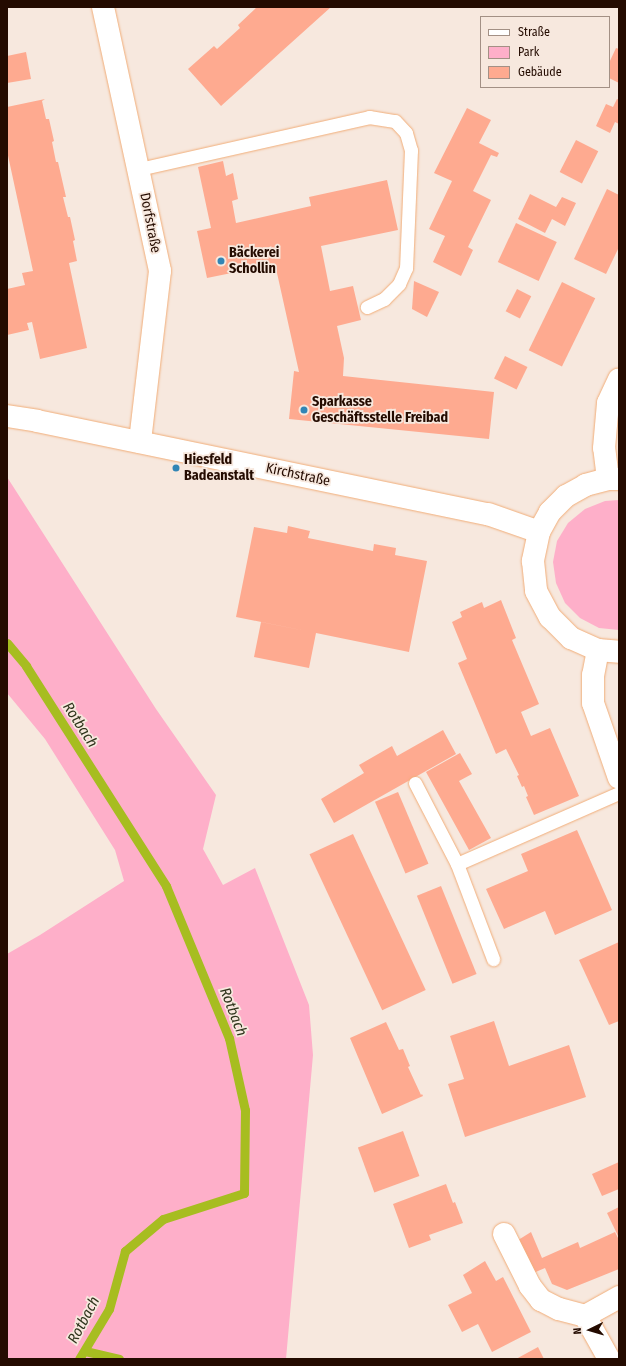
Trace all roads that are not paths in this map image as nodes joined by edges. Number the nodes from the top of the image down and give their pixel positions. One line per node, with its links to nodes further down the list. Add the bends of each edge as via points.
1 (104, 7): 2 (street, Dorfstraße)
2 (139, 169): 3 (lane, via 369,117 395,121 406,133 411,150 406,268 399,284 384,299); 6 (street, Dorfstraße, via 160,271)
3 (367, 307)
4 (619, 379): 7 (street, via 608,403 604,448)
5 (7, 416): 6 (street, Kirchstraße)
6 (140, 442): 8 (street, Kirchstraße, via 488,514)
7 (614, 479): 8 (street, via 586,485 566,496 550,512)
8 (539, 532): 9 (street, via 533,561 536,590 550,617 571,638)
9 (598, 650): 10 (street); 11 (street, via 593,675 593,703)
10 (619, 652)
11 (619, 778)
12 (415, 783): 14 (lane)
13 (619, 793): 14 (lane)
14 (457, 864): 15 (lane)
15 (493, 959)
16 (504, 1234): 18 (street, via 530,1286 541,1300 559,1309)
17 (619, 1297): 18 (street)
18 (586, 1316): 19 (street)
19 (609, 1359)

